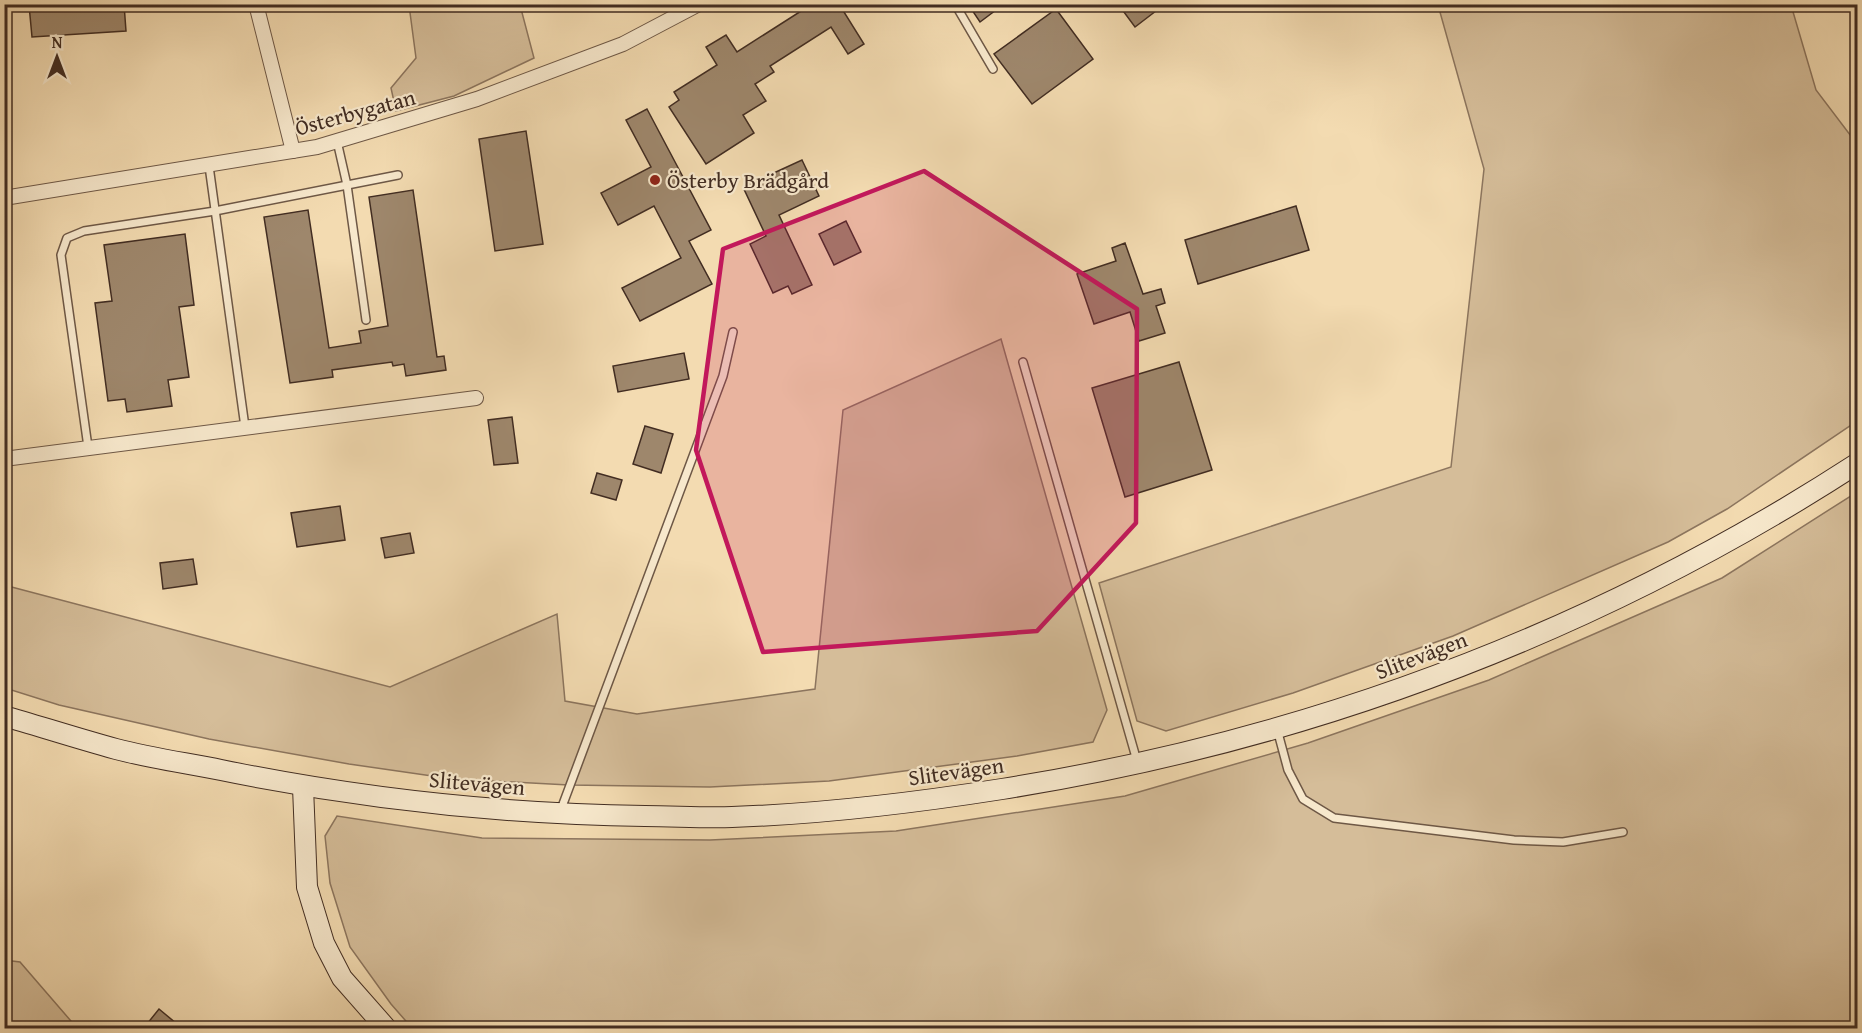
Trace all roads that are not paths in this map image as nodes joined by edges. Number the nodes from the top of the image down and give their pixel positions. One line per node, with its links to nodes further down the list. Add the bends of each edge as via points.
1 (255, 4): 6 (street)
2 (699, 4): 5 (street, Österbygatan, via 592,56 477,99)
3 (955, 4): 4 (lane)
4 (993, 69)
5 (337, 141): 6 (street, Österbygatan); 9 (lane)
6 (293, 151): 7 (street, Österbygatan)
7 (208, 166): 10 (street, Österbygatan); 11 (lane)
8 (398, 175): 9 (lane)
9 (347, 185): 11 (lane); 12 (lane)
10 (4, 198)
11 (215, 211): 16 (lane); 17 (lane, via 84,231 67,238 61,255)
12 (366, 320)
13 (734, 332): 24 (lane, via 723,376)
14 (1023, 362): 22 (lane)
15 (476, 398): 16 (street)
16 (245, 428): 17 (street)
17 (88, 447): 18 (street)
18 (4, 459)
19 (1857, 463): 21 (main road, Slitevägen, via 1743,533 1576,618 1446,672)
20 (4, 716): 23 (main road, Slitevägen, via 118,750)
21 (1277, 729): 22 (main road, Slitevägen); 25 (lane, via 1288,770 1303,799 1334,818 1514,840 1563,842)
22 (1138, 764): 24 (main road, Slitevägen, via 933,800 827,811 729,817)
23 (303, 787): 24 (main road, Slitevägen, via 456,807); 26 (main road, via 307,887 324,943 342,978)
24 (559, 815)
25 (1623, 832)
26 (386, 1029)

